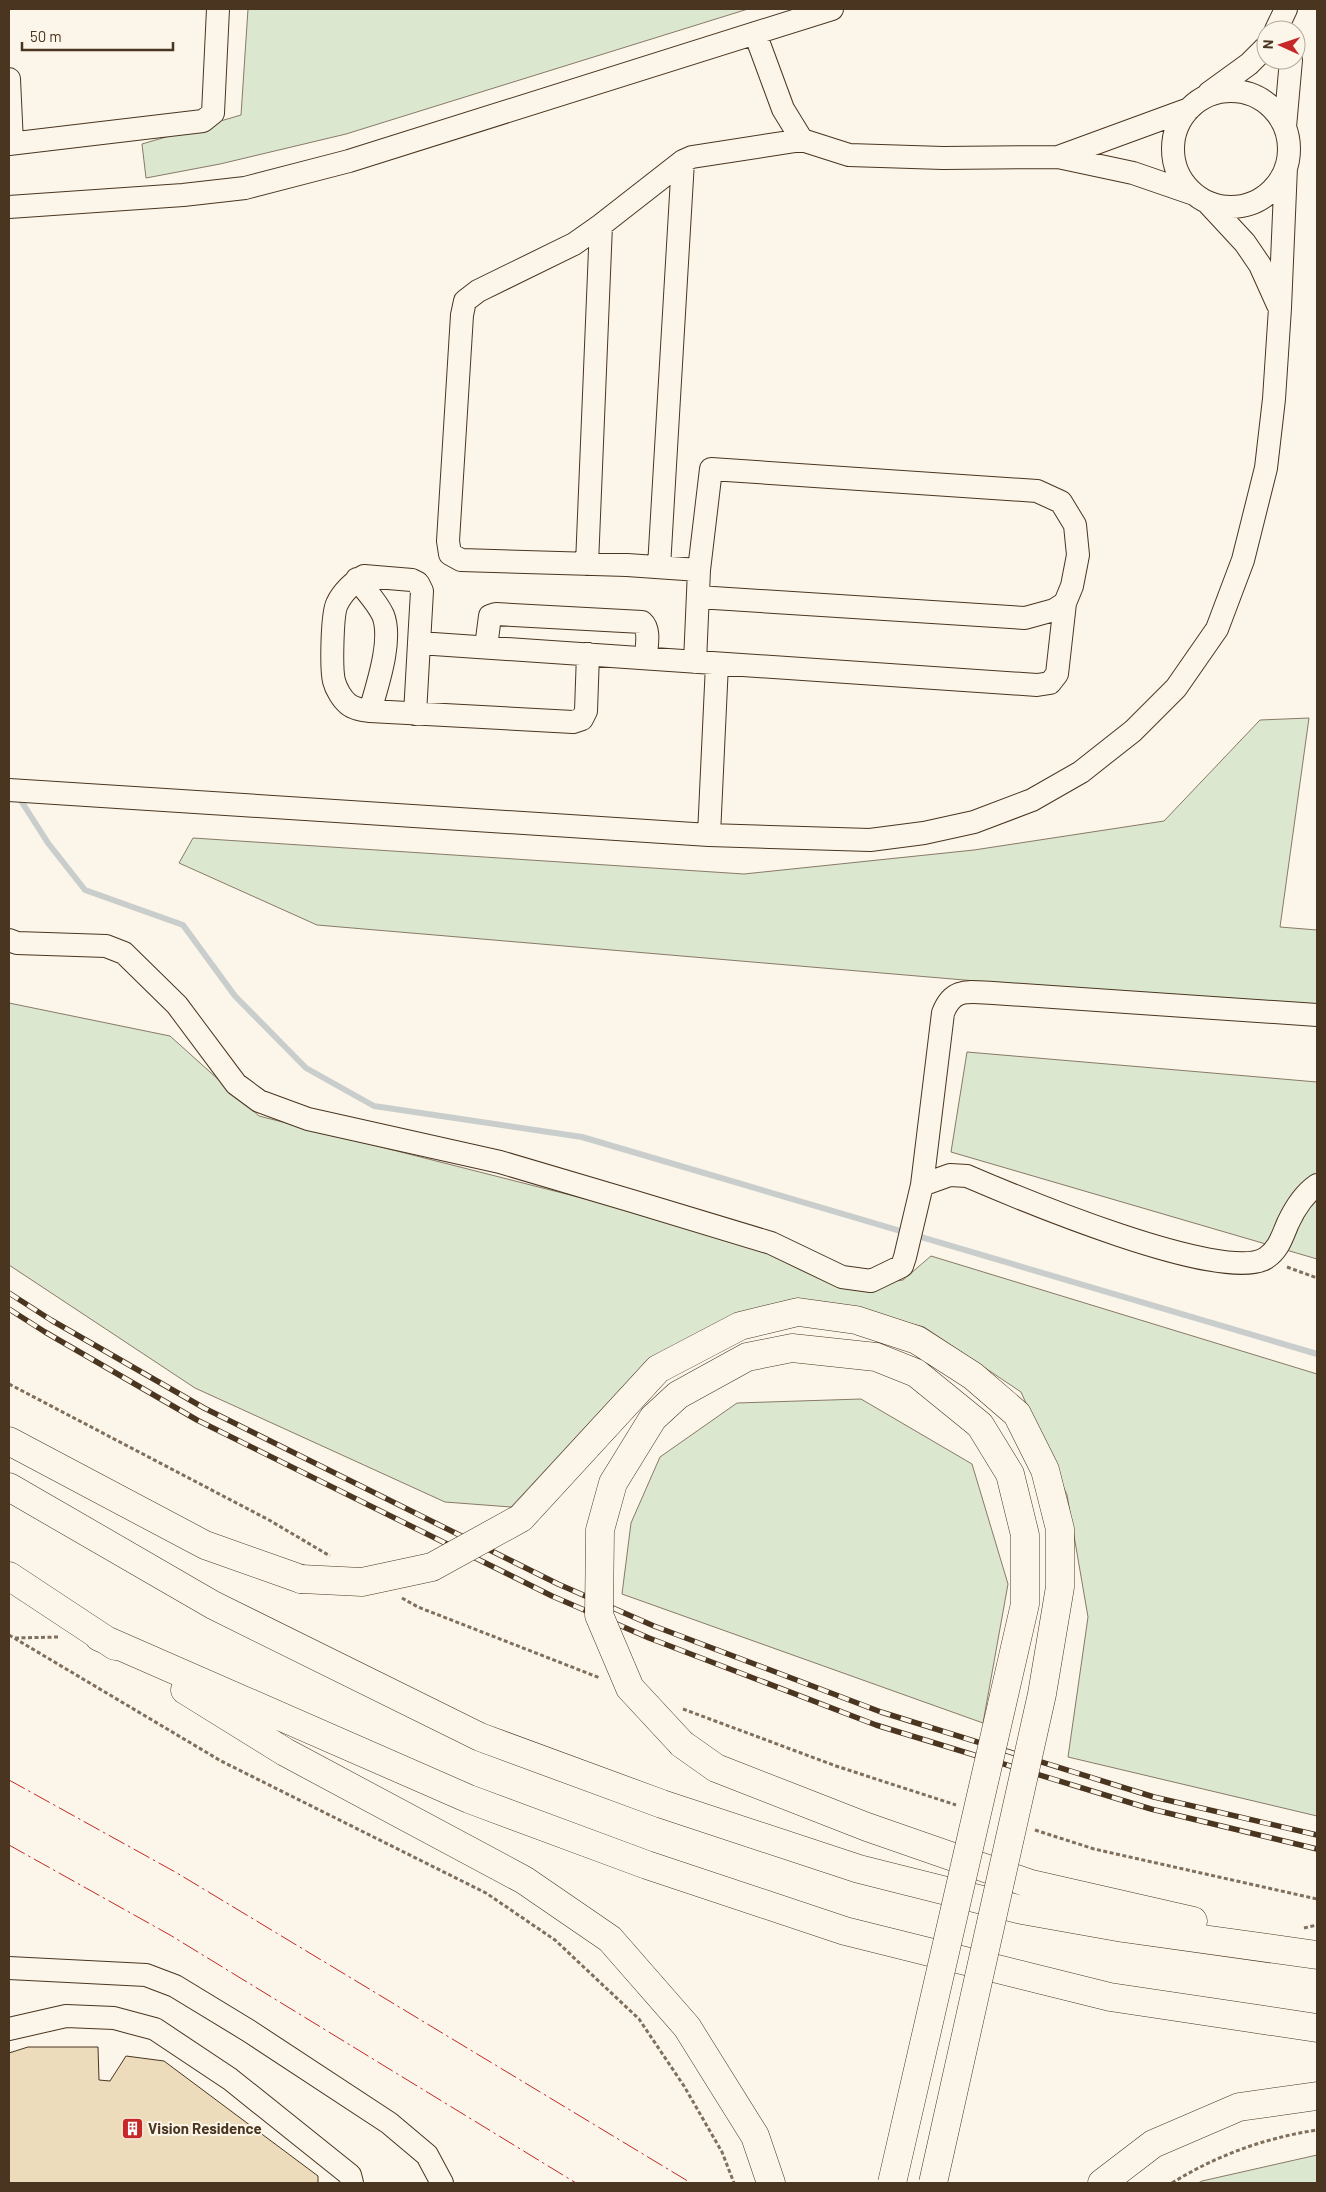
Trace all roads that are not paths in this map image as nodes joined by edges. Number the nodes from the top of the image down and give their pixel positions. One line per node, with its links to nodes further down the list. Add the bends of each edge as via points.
1 (218, 9): 10 (street, via 213,114 203,121)
2 (832, 9): 3 (street)
3 (755, 33): 9 (street, via 782,109); 15 (street, via 359,158 245,188)
4 (1256, 57): 7 (street)
5 (1290, 70): 8 (street)
6 (9, 79): 10 (street)
7 (1194, 105): 8 (street, via 1214,93 1231,90 1248,93 1263,100); 11 (street); 14 (street, via 1178,125 1173,144 1182,180)
8 (1285, 127): 13 (street)
9 (802, 140): 11 (street, via 849,155); 12 (street)
10 (10, 143)
11 (1058, 157): 14 (street, via 1133,174)
12 (683, 161): 16 (street); 19 (street)
13 (1286, 167): 14 (street, via 1277,184 1263,197 1245,205 1226,207); 17 (street)
14 (1201, 198): 17 (street, via 1245,243 1260,265)
15 (9, 207)
16 (601, 225): 18 (street); 18 (street, via 574,244 478,291 465,301 448,541 450,554 461,560)
17 (1280, 308): 32 (street, via 1266,468 1243,560 1217,629 1176,688 1133,732 1081,772 1032,800 974,822 870,840)
18 (587, 564): 19 (street)
19 (659, 567): 20 (street)
20 (699, 570): 22 (street); 23 (street, via 711,469 1037,490 1060,502 1075,525 1078,555)
21 (357, 580): 24 (street, via 364,576 418,583 422,591); 29 (street, via 383,615 386,635); 29 (street, via 337,604 334,680 349,704)
22 (698, 597): 23 (street, via 1025,618 1054,610); 28 (street)
23 (1065, 603): 28 (street, via 1057,674 1050,683 1037,685)
24 (419, 643): 25 (street); 30 (street)
25 (486, 647): 26 (street); 27 (street, via 490,616 496,614 642,622 647,631)
26 (588, 654): 27 (street); 30 (street, via 586,710 582,719 573,722)
27 (646, 658): 28 (street)
28 (706, 663): 32 (street)
29 (370, 711): 30 (street)
30 (415, 714)
31 (9, 790): 32 (street)
32 (709, 835)
33 (9, 940): 36 (street, via 17,943 106,946 124,953 177,1004 236,1084 259,1101 308,1119 500,1162 632,1201 771,1243 842,1277 871,1281 902,1266)
34 (1317, 1015): 36 (street, via 993,993 957,994 948,1001 940,1028)
35 (1317, 1185): 36 (street, via 1306,1193 1278,1247 1266,1258 1248,1264 1206,1260 1084,1224 967,1176 950,1175)
36 (921, 1192)
37 (9, 1441): 51 (highway, bridge, via 205,1545 301,1579 362,1582 432,1567 520,1518 658,1369 740,1326 798,1312 856,1320 917,1340 973,1376 1017,1414 1045,1470 1060,1529 1060,1587 1042,1694)
38 (9, 1487): 42 (highway, via 213,1605 480,1737 662,1804 859,1869 1022,1910 1123,1928)
39 (9, 1576): 40 (highway)
40 (99, 1636): 44 (highway, via 469,1799 647,1865 845,1931 1110,1996); 49 (highway, via 285,1752 524,1880 610,1939 692,2034 755,2136)
41 (1317, 1948): 50 (highway, bridge, via 1031,1884 867,1826 716,1768 682,1744 630,1688 600,1615 600,1530 613,1483 653,1418 678,1395 747,1357 792,1348 876,1356 916,1373 980,1425 1010,1474 1026,1535 1025,1604)
42 (1317, 1955)
43 (9, 1968): 48 (street, via 146,1975 175,1986 389,2123 426,2155)
44 (1317, 2028)
45 (9, 2029): 47 (street, via 66,2016 114,2018 155,2029 230,2079 350,2175)
46 (1317, 2096): 52 (highway, via 1239,2107 1153,2144)
47 (352, 2183)
48 (442, 2183)
49 (771, 2183)
50 (892, 2183)
51 (933, 2183)
52 (1102, 2183)

